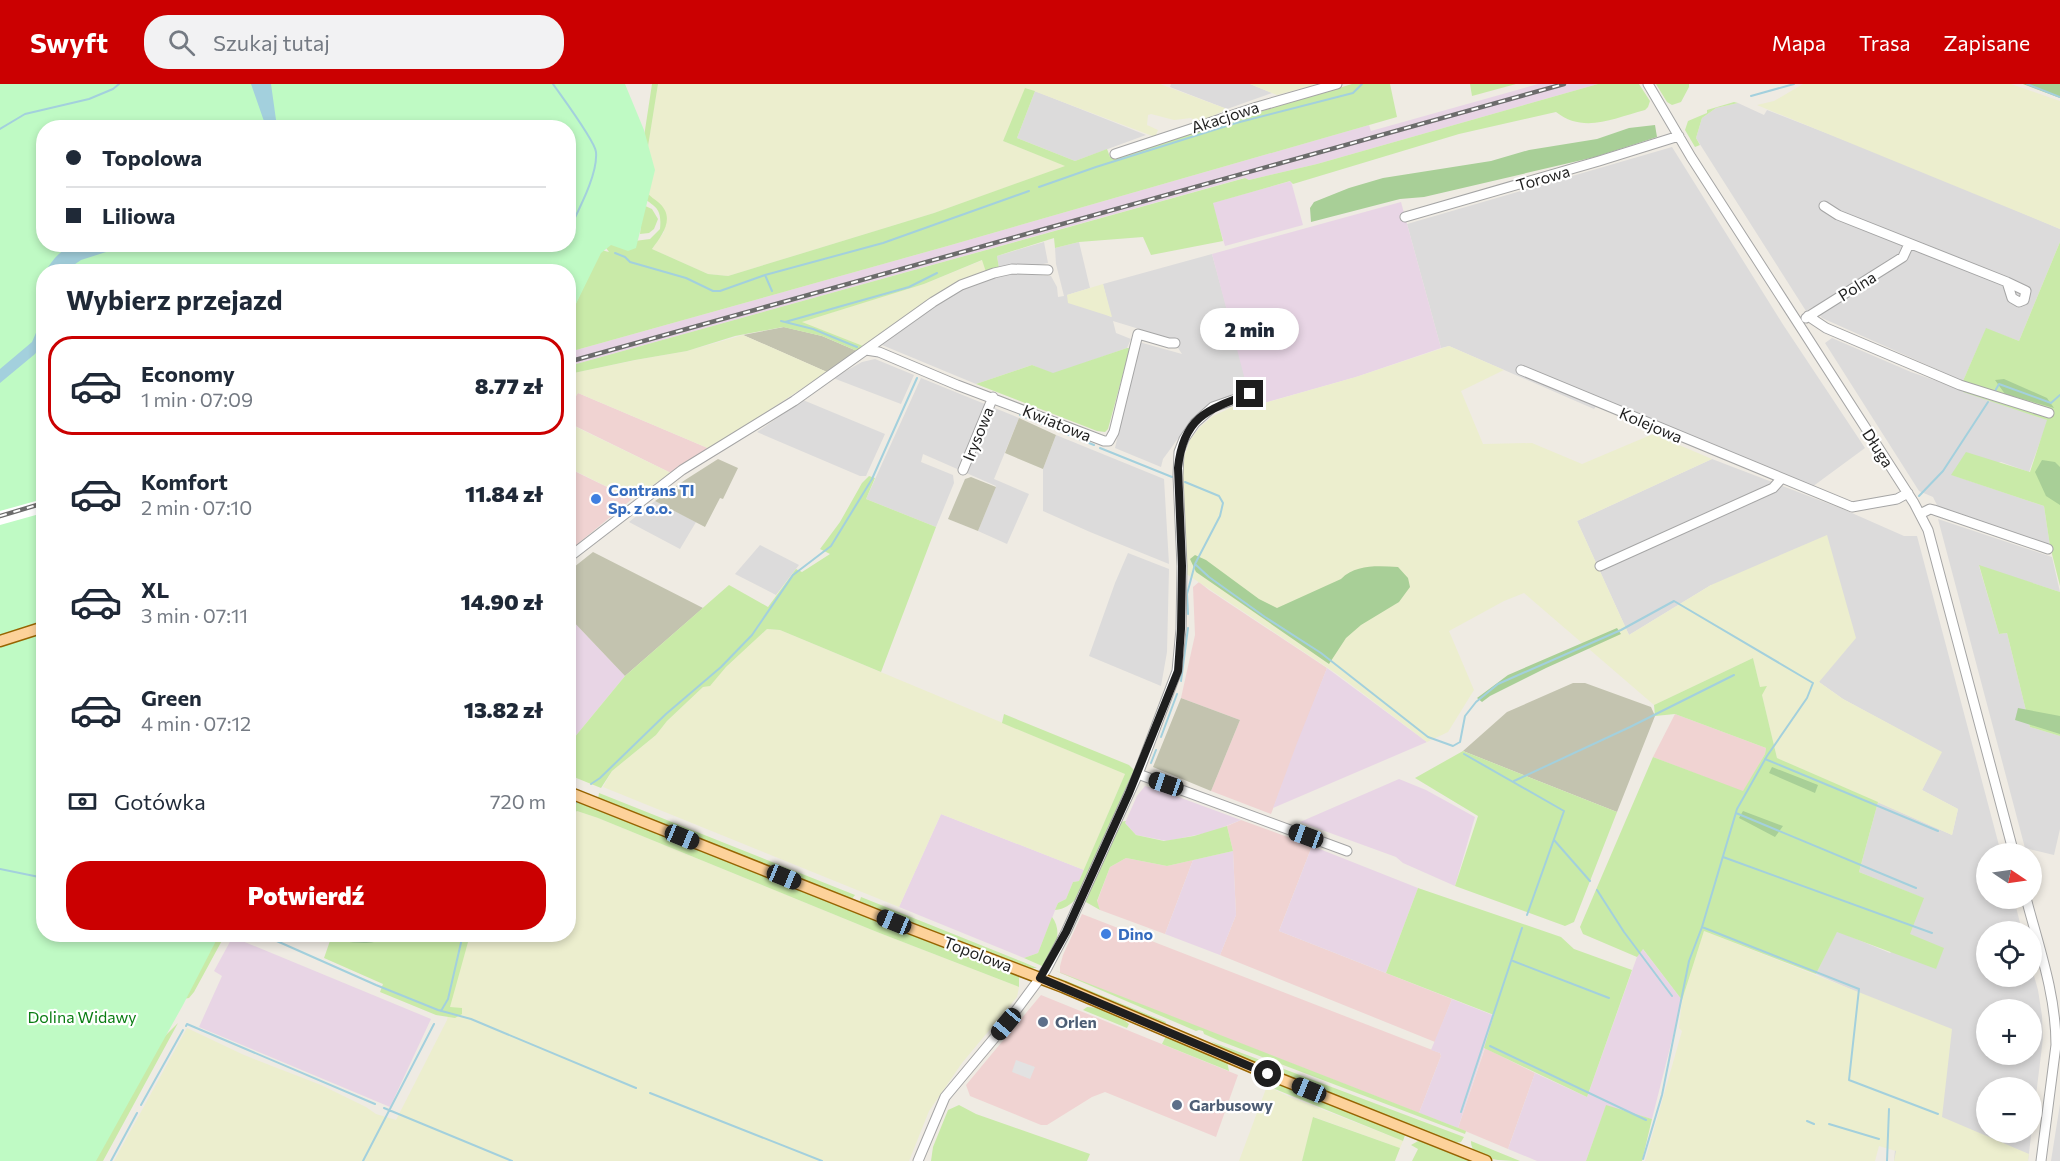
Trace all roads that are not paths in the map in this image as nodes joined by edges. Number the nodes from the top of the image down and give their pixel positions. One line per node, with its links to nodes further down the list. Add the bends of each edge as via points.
1 (1337, 84): 4 (street, Akacjowa, via 1257,106)
2 (1648, 84): 3 (street, Długa)
3 (1679, 136): 6 (street, Torowa); 11 (street, Długa)
4 (1115, 154)
5 (1824, 206): 7 (street)
6 (1406, 217)
7 (1909, 244): 9 (street); 10 (street, Polna, via 1903,256)
8 (1048, 270): 13 (street, via 1012,269 976,279 933,302)
9 (2007, 282)
10 (1808, 316): 11 (street, Polna); 17 (street, via 1826,328 1960,386)
11 (1798, 323): 20 (street, Długa)
12 (1175, 343): 16 (street, Kwiatowa, via 1138,334 1109,441)
13 (866, 350): 16 (street, Kwiatowa); 23 (street, via 682,470)
14 (1521, 370): 19 (street, Kolejowa)
15 (1250, 394): 27 (street, via 1213,407 1189,431 1179,452 1182,588 1178,671)
16 (993, 397): 18 (street, Irysowa)
17 (2049, 413)
18 (963, 470)
19 (1781, 479): 20 (street, Kolejowa, via 1852,507 1897,499); 24 (street, via 1773,488)
20 (1908, 493): 21 (street, Długa)
21 (1920, 514): 22 (street, via 1934,510); 29 (street, Długa, via 1934,547)
22 (2048, 549)
23 (576, 552)
24 (1600, 566)
25 (36, 630): 26 (main road)
26 (0, 641)
27 (1137, 774): 30 (street); 32 (street, via 1066,932)
28 (576, 795): 32 (main road, Topolowa)
29 (2011, 843)
30 (1347, 851)
31 (2029, 909): 35 (street, via 2056,1027)
32 (1040, 978): 33 (street, via 945,1097); 34 (main road, Topolowa)
33 (918, 1161)
34 (1486, 1161)
35 (2041, 1161)

